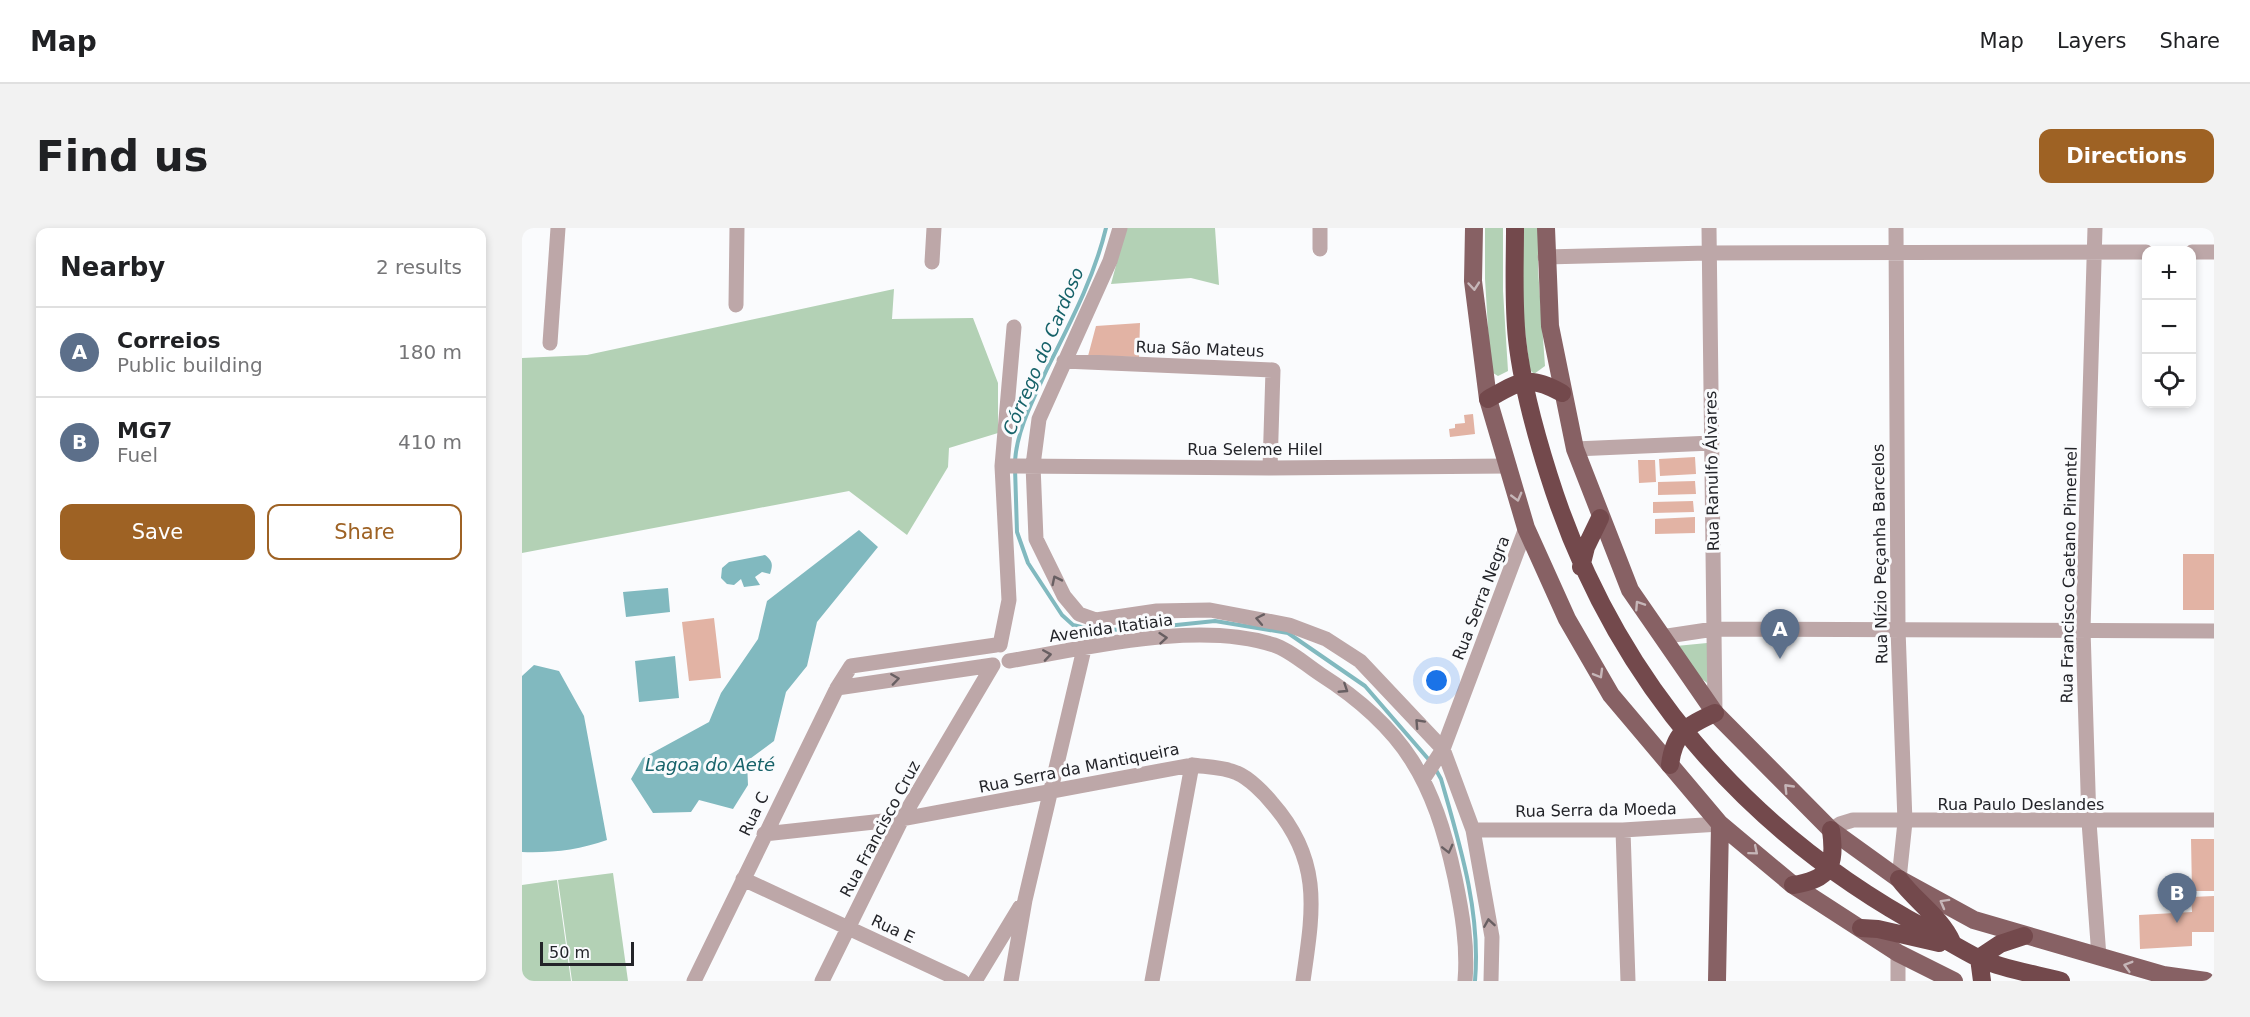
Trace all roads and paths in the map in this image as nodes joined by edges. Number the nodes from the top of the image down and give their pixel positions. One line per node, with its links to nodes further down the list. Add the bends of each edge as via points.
1 (558, 228): 23 (street)
2 (737, 228): 21 (street)
3 (934, 228): 20 (street)
4 (1120, 228): 24 (street, via 1110,261)
5 (1320, 228): 12 (street)
6 (1474, 228): 27 (main road, one-way to 27, via 1473,281)
7 (1515, 228): 25 (highway, via 1516,330)
8 (1546, 228): 19 (main road)
9 (1709, 228): 17 (street, Rua Ranulfo Álvares)
10 (1896, 228): 13 (street, Rua Nízio Peçanha Barcelos)
11 (2095, 228): 18 (street, Rua Francisco Caetano Pimentel)
12 (1320, 249)
13 (1894, 252): 17 (street); 18 (street); 38 (street, Rua Nízio Peçanha Barcelos)
14 (2142, 252): 18 (street)
15 (2196, 252): 16 (street)
16 (2214, 252)
17 (1708, 253): 19 (street); 28 (street, Rua Ranulfo Álvares)
18 (2094, 253): 39 (street, Rua Francisco Caetano Pimentel)
19 (1545, 257): 26 (main road, via 1550,326)
20 (932, 262)
21 (736, 305)
22 (1014, 327): 31 (street)
23 (550, 343)
24 (1064, 361): 30 (street, via 1039,419); 33 (street, Rua São Mateus, via 1273,370)
25 (1525, 381): 26 (highway, via 1546,384); 27 (highway); 36 (highway, via 1538,443)
26 (1562, 393): 29 (main road)
27 (1488, 399): 32 (main road)
28 (1712, 443): 29 (street); 37 (street, Rua Ranulfo Álvares)
29 (1575, 449): 34 (main road)
30 (1033, 465): 31 (street, Rua Seleme Hilel); 33 (street, Rua Seleme Hilel); 49 (street, Avenida Itatiaia, one-way to 30, via 1360,661 1326,639 1289,625 1210,610 1157,611 1096,620 1078,614 1064,596 1036,539)
31 (1002, 466): 42 (street, via 1010,600)
32 (1509, 466): 33 (street, Rua Seleme Hilel); 35 (main road, one-way to 35)
33 (1270, 468)
34 (1600, 518): 36 (highway); 41 (main road, one-way to 34, via 1630,590)
35 (1526, 528): 49 (street, Rua Serra Negra); 51 (main road, one-way to 51, via 1567,619 1611,695)
36 (1581, 567): 48 (highway, via 1653,692)
37 (1714, 629): 38 (street); 41 (street); 47 (street, Rua Ranulfo Álvares)
38 (1898, 629): 39 (street); 56 (street, Rua Nízio Peçanha Barcelos)
39 (2083, 629): 40 (street); 57 (street, Rua Francisco Caetano Pimentel)
40 (2214, 631)
41 (1660, 637): 47 (main road)
42 (998, 645): 44 (street, via 1009,650); 45 (street, via 990,649 988,656); 46 (street, Rua C, via 851,666)
43 (1084, 649): 44 (street, Avenida Itatiaia, one-way to 43); 52 (street, Avenida Itatiaia, one-way to 52, via 1179,636 1228,637 1275,645 1353,694 1396,737); 53 (street)
44 (1009, 661): 45 (street, Avenida Itatiaia, via 1004,666)
45 (993, 665): 46 (street, Avenida Itatiaia, one-way to 45); 54 (street, Rua Francisco Cruz)
46 (837, 688): 62 (street, Rua C)
47 (1715, 713): 48 (highway); 61 (main road, one-way to 47)
48 (1683, 731): 51 (highway, via 1672,745); 63 (highway, via 1726,781)
49 (1443, 749): 52 (street, Rua Serra Negra); 59 (street, Avenida Itatiaia)
50 (1192, 765): 53 (street, Rua Serra da Mantiqueira); 80 (street); 81 (street, Rua Serra da Mantiqueira, via 1238,773 1266,796 1287,820 1298,841 1312,885)
51 (1670, 765): 58 (main road)
52 (1424, 778): 82 (street, Avenida Itatiaia, one-way to 82, via 1442,824 1461,908 1467,961)
53 (1049, 792): 54 (street, Rua Serra da Mantiqueira); 67 (street)
54 (902, 819): 62 (street, Rua Serra da Mantiqueira); 68 (street, Rua Francisco Cruz)
55 (2214, 820): 57 (street, Rua Paulo Deslandes)
56 (1905, 822): 57 (street, Rua Paulo Deslandes); 61 (street, Rua Paulo Deslandes, via 1853,820); 65 (street, Rua Nízio Peçanha Barcelos)
57 (2089, 822): 73 (street, Rua Francisco Caetano Pimentel)
58 (1720, 824): 60 (street, Rua Serra da Moeda); 66 (main road, one-way to 66); 85 (main road)
59 (1473, 830): 60 (street, Rua Serra da Moeda); 83 (street, Avenida Itatiaia, one-way to 59, via 1492,937)
60 (1623, 830): 84 (street)
61 (1831, 830): 63 (highway, via 1834,851); 65 (main road)
62 (764, 834): 64 (street, Rua C)
63 (1830, 869): 66 (highway, via 1814,881); 71 (highway, via 1881,905)
64 (743, 879): 68 (street, Rua E); 75 (street, Rua C)
65 (1899, 879): 70 (main road, one-way to 65, via 1974,920); 71 (highway, via 1946,929)
66 (1793, 885): 69 (main road)
67 (1025, 900): 78 (street); 79 (street)
68 (849, 928): 76 (street, Rua Francisco Cruz); 77 (street, Rua E)
69 (1861, 928): 71 (highway); 72 (main road)
70 (2024, 936): 73 (main road); 74 (highway, via 2000,944)
71 (1953, 943): 74 (highway)
72 (1898, 953): 86 (street); 87 (main road)
73 (2099, 957): 90 (main road, one-way to 73, via 2163,975)
74 (1979, 958): 88 (highway); 89 (highway)
75 (694, 981)
76 (822, 981)
77 (962, 981)
78 (975, 981)
79 (1011, 981)
80 (1152, 981)
81 (1303, 981)
82 (1465, 981)
83 (1491, 981)
84 (1628, 981)
85 (1717, 981)
86 (1898, 981)
87 (1954, 981)
88 (1982, 981)
89 (2061, 981)
90 (2206, 981)

